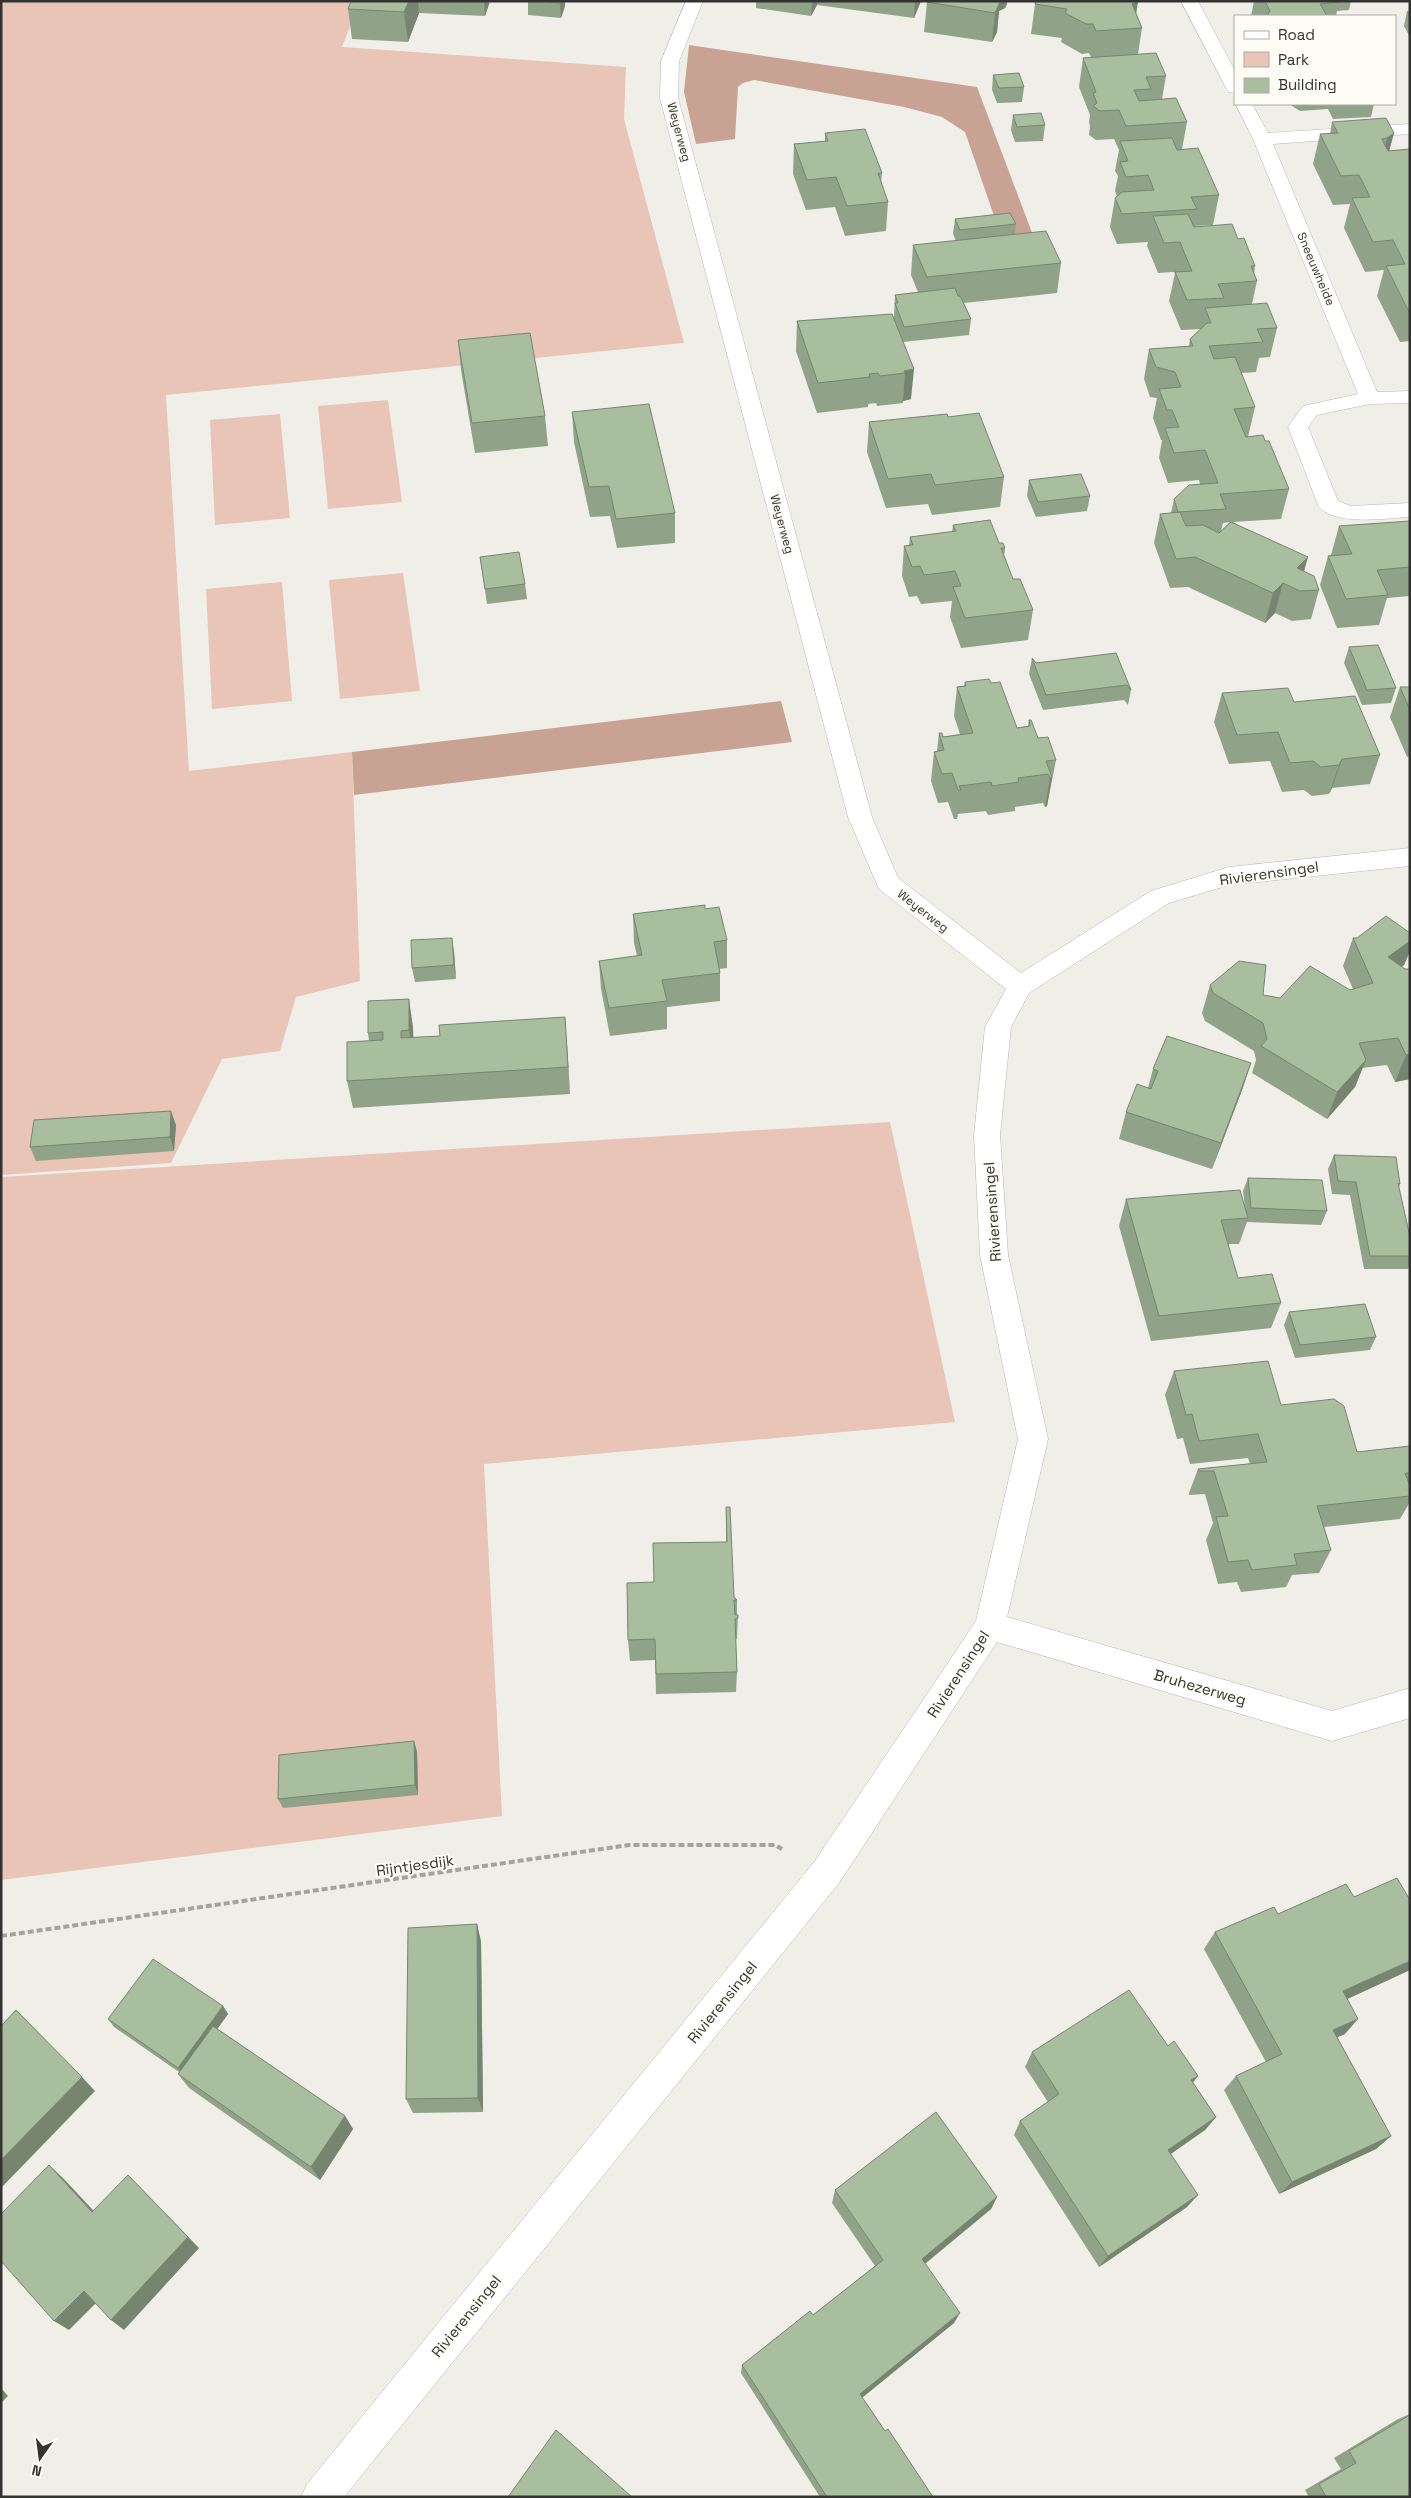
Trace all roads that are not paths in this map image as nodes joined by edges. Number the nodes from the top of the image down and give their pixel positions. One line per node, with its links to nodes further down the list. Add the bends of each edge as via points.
1 (695, 1): 11 (street, Weyerweg, via 670,61 669,98 860,817 888,883)
2 (1189, 1): 3 (street)
3 (1234, 86)
4 (1244, 105): 6 (street, Sneeuwheide)
5 (1410, 129): 6 (street)
6 (1262, 139): 8 (street, Sneeuwheide)
7 (1410, 397): 8 (street)
8 (1370, 398): 9 (street, via 1310,410 1298,427 1329,505 1348,513)
9 (1410, 510)
10 (1410, 857): 11 (street, Rivierensingel, via 1229,876 1160,897)
11 (1020, 986): 12 (street, Rivierensingel, via 998,1027 987,1135 994,1255 1033,1439)
12 (990, 1626): 13 (street, Bruhezerweg, via 1332,1726); 14 (street, Rivierensingel, via 827,1872)
13 (1410, 1703)
14 (320, 2497)

